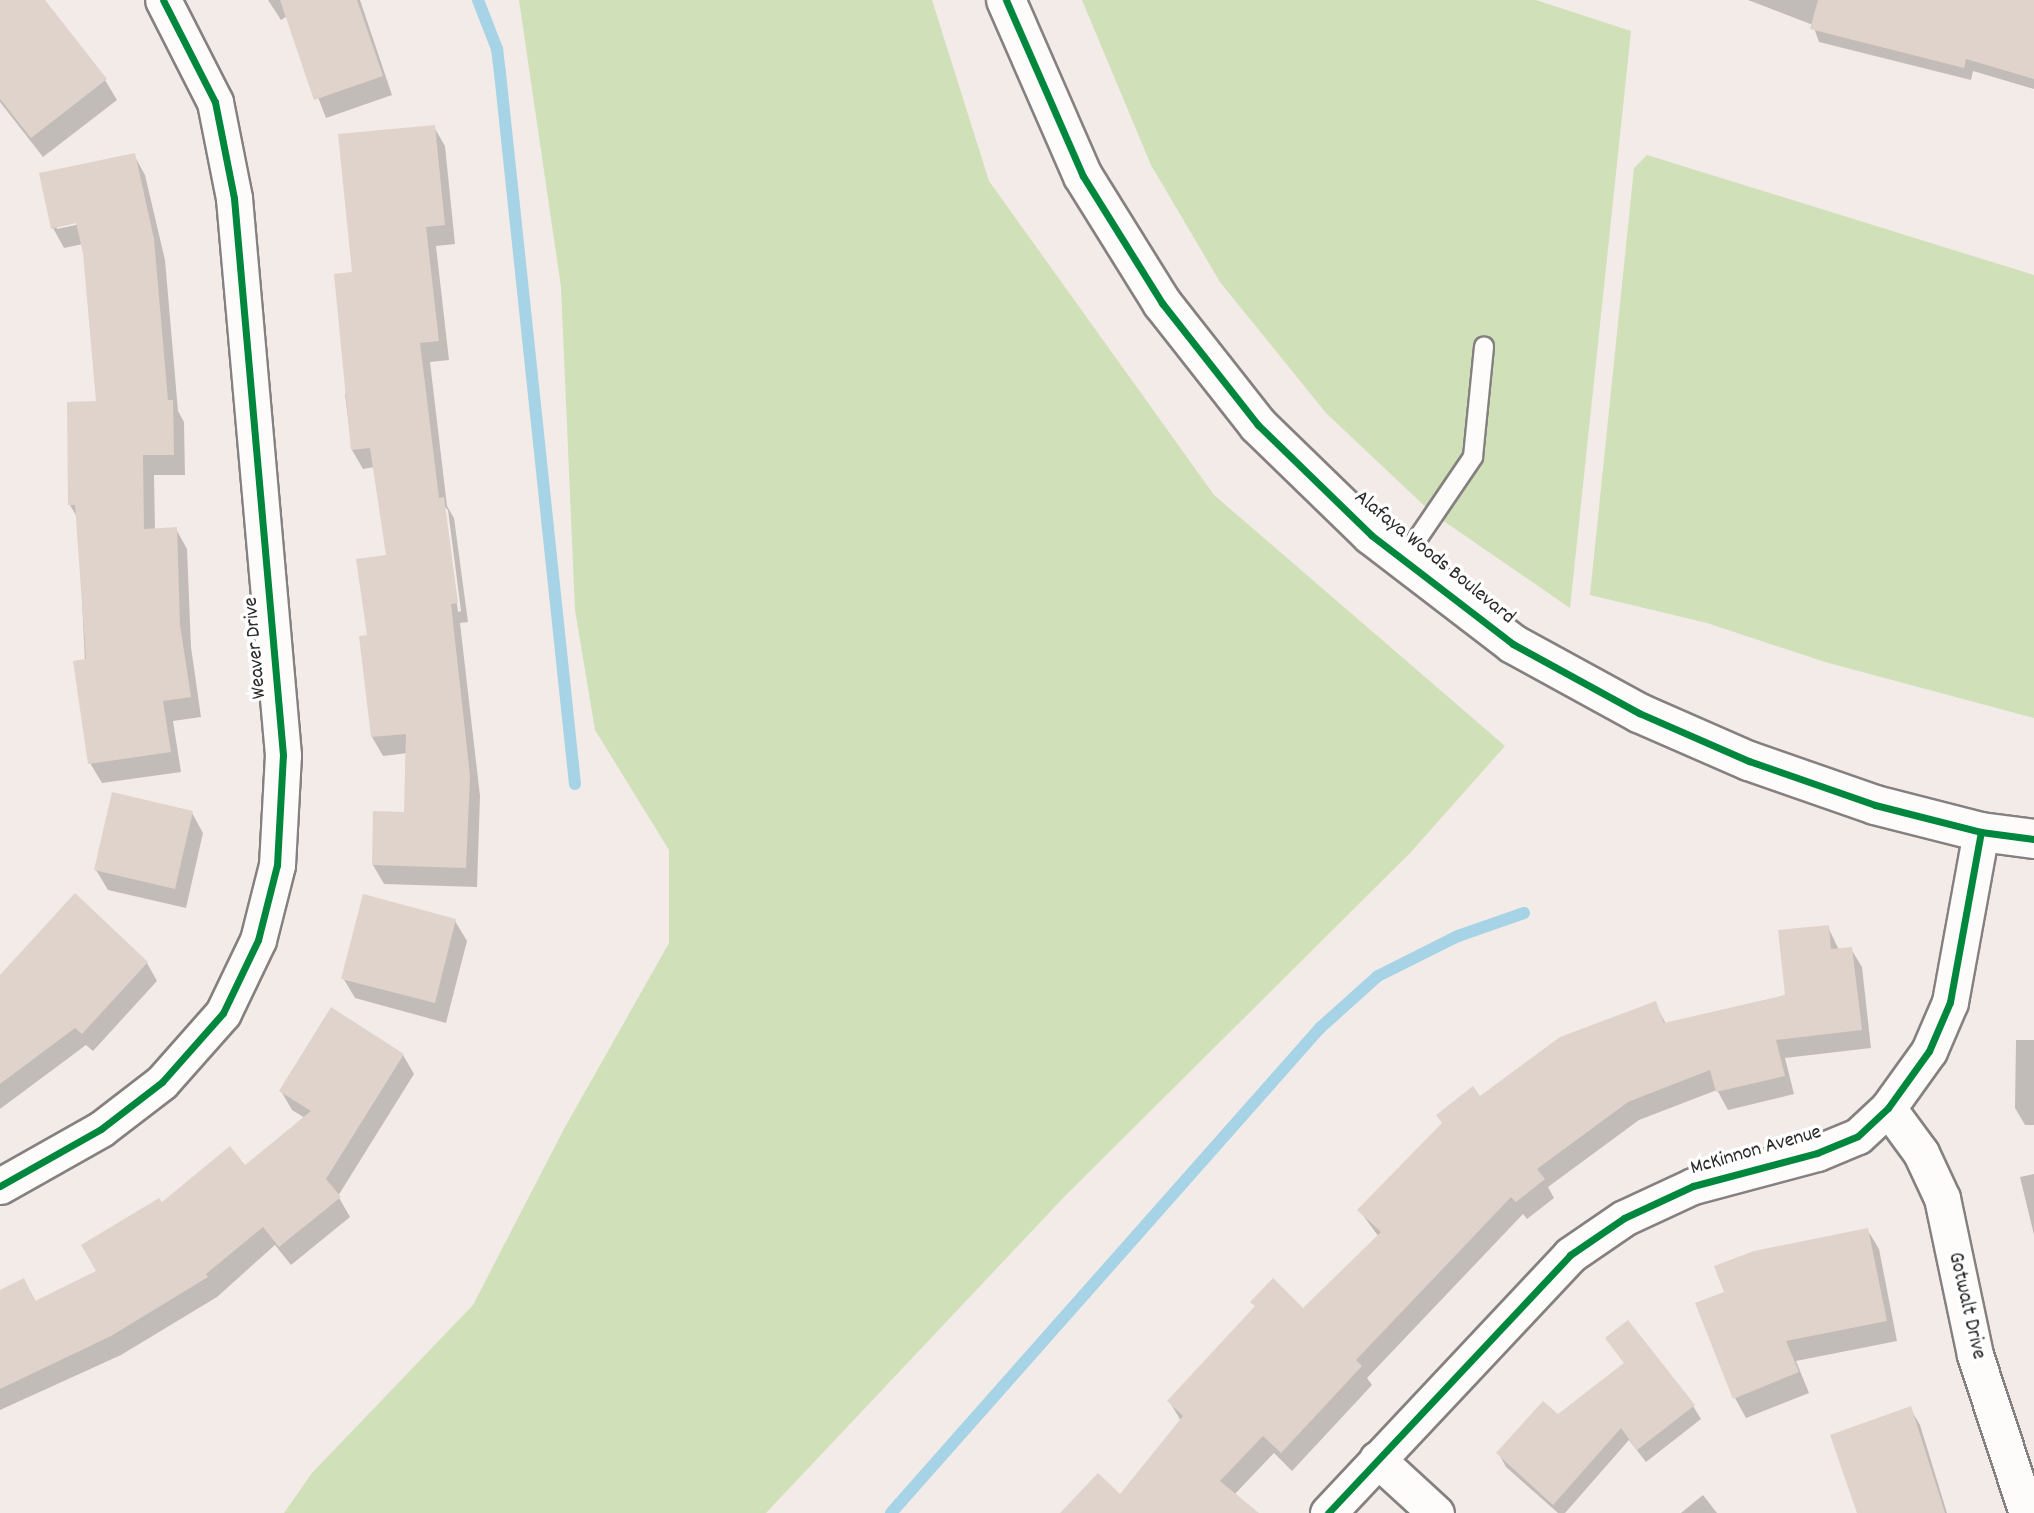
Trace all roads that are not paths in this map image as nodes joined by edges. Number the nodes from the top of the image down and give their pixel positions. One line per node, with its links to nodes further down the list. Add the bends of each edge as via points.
1 (163, 0): 8 (street, Weaver Drive, via 215,102 234,198 283,755 277,865 258,940 223,1013 162,1082 101,1129)
2 (1006, 0): 4 (street, Alafaya Woods Boulevard, via 1083,176 1162,303 1258,425)
3 (1484, 347): 4 (lane, via 1473,457)
4 (1403, 560): 5 (street, Alafaya Woods Boulevard, via 1513,644 1639,713 1774,770 1875,805)
5 (1981, 832): 6 (street, Alafaya Woods Boulevard); 7 (street, McKinnon Avenue, via 1950,1002 1929,1051)
6 (2034, 839)
7 (1888, 1108): 9 (street, McKinnon Avenue, via 1858,1136 1817,1153 1693,1186 1624,1218 1570,1255); 12 (street, Gotwalt Drive, via 1921,1153 1942,1198 1975,1355)
8 (0, 1186)
9 (1377, 1459): 10 (street, McKinnon Avenue); 11 (street)
10 (1328, 1513)
11 (1436, 1513)
12 (2027, 1513)

